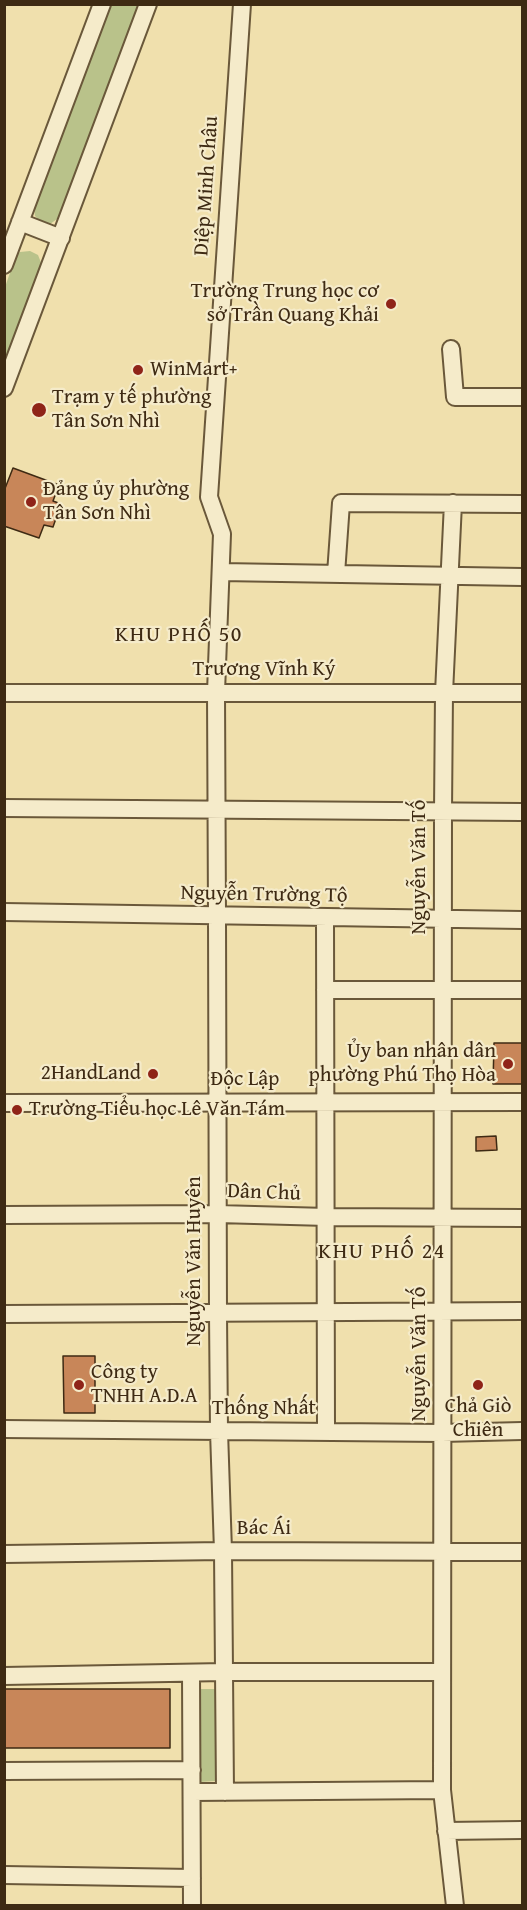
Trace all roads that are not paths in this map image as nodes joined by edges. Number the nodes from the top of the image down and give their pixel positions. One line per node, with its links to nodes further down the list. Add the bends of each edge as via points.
1 (102, 4): 4 (street)
2 (148, 4): 5 (street)
3 (242, 4): 12 (street, Diệp Minh Châu, via 209,497 222,534)
4 (20, 222): 5 (street); 6 (street)
5 (61, 238): 8 (street)
6 (4, 265)
7 (452, 349): 9 (street, via 455,397)
8 (4, 388)
9 (522, 396)
10 (453, 503): 11 (street); 13 (street, via 341,503); 14 (street, Nguyễn Văn Tố)
11 (522, 504)
12 (221, 572): 13 (street); 16 (street, Diệp Minh Châu)
13 (336, 574): 14 (street)
14 (449, 576): 15 (street); 18 (street, Nguyễn Văn Tố)
15 (522, 577)
16 (216, 692): 17 (street, Trương Vĩnh Ký); 18 (street, Trương Vĩnh Ký); 21 (street, Diệp Minh Châu)
17 (4, 693)
18 (444, 693): 19 (street, Trương Vĩnh Ký); 22 (street, Nguyễn Văn Tố)
19 (522, 693)
20 (4, 808): 21 (street)
21 (216, 811): 22 (street); 25 (street, Diệp Minh Châu)
22 (443, 812): 23 (street); 27 (street, Nguyễn Văn Tố)
23 (522, 812)
24 (4, 912): 25 (street, Nguyễn Trường Tộ)
25 (217, 916): 26 (street, Nguyễn Trường Tộ); 36 (street, Nguyễn Văn Huyên)
26 (325, 918): 27 (street, Nguyễn Trường Tộ); 29 (street)
27 (442, 920): 28 (street, Nguyễn Trường Tộ); 30 (street, Nguyễn Văn Tố)
28 (522, 920)
29 (325, 990): 30 (street); 32 (street)
30 (442, 990): 31 (street); 33 (street, Nguyễn Văn Tố)
31 (522, 990)
32 (326, 1102): 33 (street, Độc Lập); 36 (street, Độc Lập); 39 (street)
33 (443, 1102): 34 (street, Độc Lập); 40 (street, Nguyễn Văn Tố)
34 (522, 1102)
35 (4, 1103): 36 (street, Độc Lập)
36 (217, 1103): 37 (street, Nguyễn Văn Huyên)
37 (218, 1214): 38 (street, Dân Chủ); 39 (street, Dân Chủ); 46 (street, Nguyễn Văn Huyên)
38 (4, 1215)
39 (327, 1217): 40 (street, Dân Chủ); 43 (street)
40 (443, 1218): 41 (street, Dân Chủ); 44 (street, Nguyễn Văn Tố)
41 (522, 1218)
42 (522, 1311): 44 (street)
43 (327, 1312): 44 (street); 46 (street); 50 (street)
44 (442, 1312): 51 (street, Nguyễn Văn Tố)
45 (4, 1314): 46 (street)
46 (218, 1314): 48 (street, Nguyễn Văn Huyên)
47 (4, 1429): 48 (street, Thống Nhất)
48 (219, 1431): 50 (street, Thống Nhất); 52 (street, Nguyễn Văn Huyên)
49 (522, 1431): 51 (street, Thống Nhất)
50 (326, 1432): 51 (street, Thống Nhất)
51 (442, 1433): 53 (street, Nguyễn Văn Tố)
52 (223, 1551): 53 (street, Bác Ái); 55 (street, Bác Ái); 56 (street, Nguyễn Văn Huyên)
53 (442, 1552): 54 (street, Bác Ái); 57 (street, Nguyễn Văn Tố)
54 (522, 1552)
55 (4, 1554)
56 (224, 1672): 57 (street); 58 (street); 64 (street, Nguyễn Văn Huyên)
57 (442, 1672): 62 (street, Nguyễn Văn Tố)
58 (191, 1673): 59 (street); 60 (street)
59 (4, 1676)
60 (192, 1770): 61 (street); 63 (street)
61 (4, 1771)
62 (442, 1790): 64 (street); 66 (street, Nguyễn Văn Tố)
63 (192, 1792): 64 (street); 68 (street)
64 (225, 1792)
65 (522, 1830): 66 (street)
66 (446, 1831): 70 (street, Nguyễn Văn Tố)
67 (4, 1875): 68 (street)
68 (192, 1878): 69 (street)
69 (192, 1905)
70 (455, 1905)

